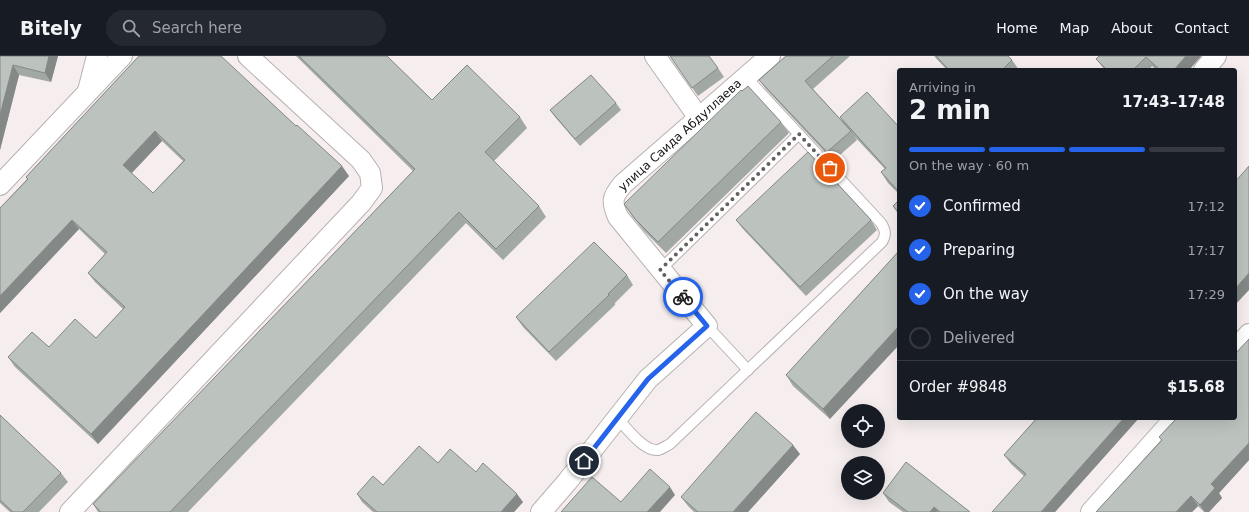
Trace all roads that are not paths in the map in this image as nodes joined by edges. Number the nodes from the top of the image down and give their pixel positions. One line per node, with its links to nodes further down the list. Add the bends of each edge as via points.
1 (97, 56): 9 (street)
2 (122, 56): 9 (street)
3 (248, 56): 20 (street, via 361,160 370,173 372,188 361,203)
4 (655, 56): 10 (street)
5 (770, 56): 8 (street, улица Саида Абдуллаева)
6 (1216, 56): 7 (street)
7 (1206, 68)
8 (746, 77): 10 (street, улица Саида Абдуллаева); 11 (lane)
9 (88, 93): 12 (street)
10 (699, 118): 13 (street, улица Саида Абдуллаева, via 623,184 614,195 613,206 618,217)
11 (799, 134): 13 (lane); 17 (lane, via 882,224 885,236 882,242)
12 (0, 185)
13 (660, 270): 14 (street, улица Саида Абдуллаева)
14 (707, 326): 17 (lane); 18 (street, via 648,379)
15 (1249, 334): 16 (street)
16 (1237, 348)
17 (748, 370): 18 (lane, via 670,444 660,450 651,450 643,446)
18 (617, 418): 21 (street)
19 (1172, 420): 22 (street)
20 (70, 512)
21 (541, 512)
22 (1091, 512)

